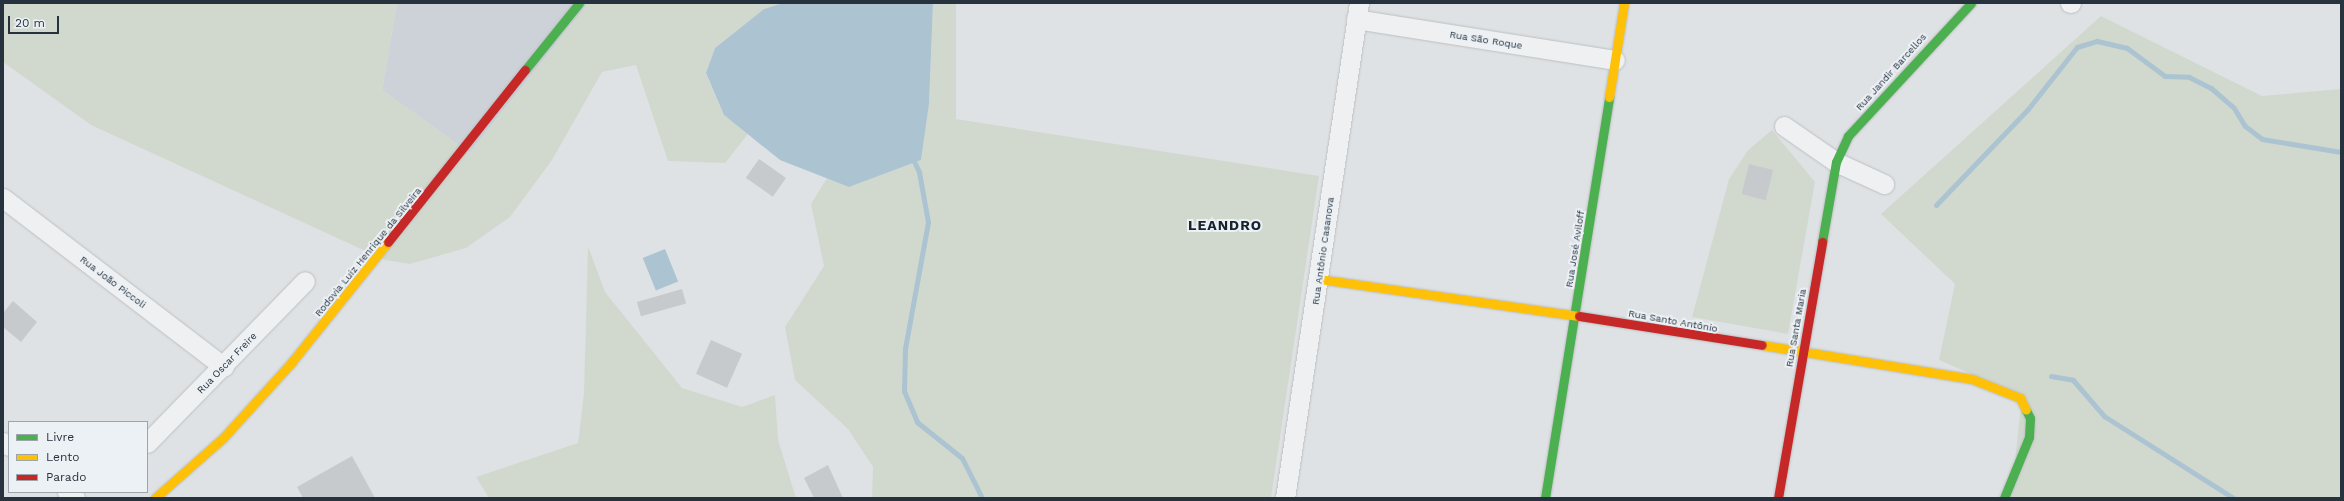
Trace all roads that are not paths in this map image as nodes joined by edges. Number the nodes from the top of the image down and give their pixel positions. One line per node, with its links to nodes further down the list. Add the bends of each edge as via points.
1 (579, 3): 16 (street, Rodovia Luiz Henrique da Silveira, via 384,251 291,363 224,437)
2 (1624, 3): 5 (street, Rua José Aviloff)
3 (1971, 3): 7 (street, Rua Jandir Barcellos, via 1848,136)
4 (1358, 11): 5 (street, Rua São Roque); 10 (street, Rua Antônio Casanova)
5 (1615, 60): 12 (street, Rua José Aviloff)
6 (1784, 126): 7 (street)
7 (1836, 162): 8 (street); 13 (street, Rua Santa Maria)
8 (1884, 184)
9 (3, 198): 14 (street, Rua João Piccoli)
10 (1319, 279): 12 (street, Rua Santo Antônio); 17 (street, Rua Antônio Casanova)
11 (305, 281): 14 (street, Rua Oscar Freire)
12 (1575, 315): 13 (street, Rua Santo Antônio); 18 (street, Rua José Aviloff)
13 (1802, 354): 19 (street, Rua Santa Maria); 20 (street, Rua Santo Antônio, via 1972,379 2020,398 2027,407 2030,437)
14 (224, 367): 15 (street, Rua Oscar Freire)
15 (148, 442)
16 (155, 498)
17 (1285, 498)
18 (1545, 498)
19 (1778, 498)
20 (2004, 498)

